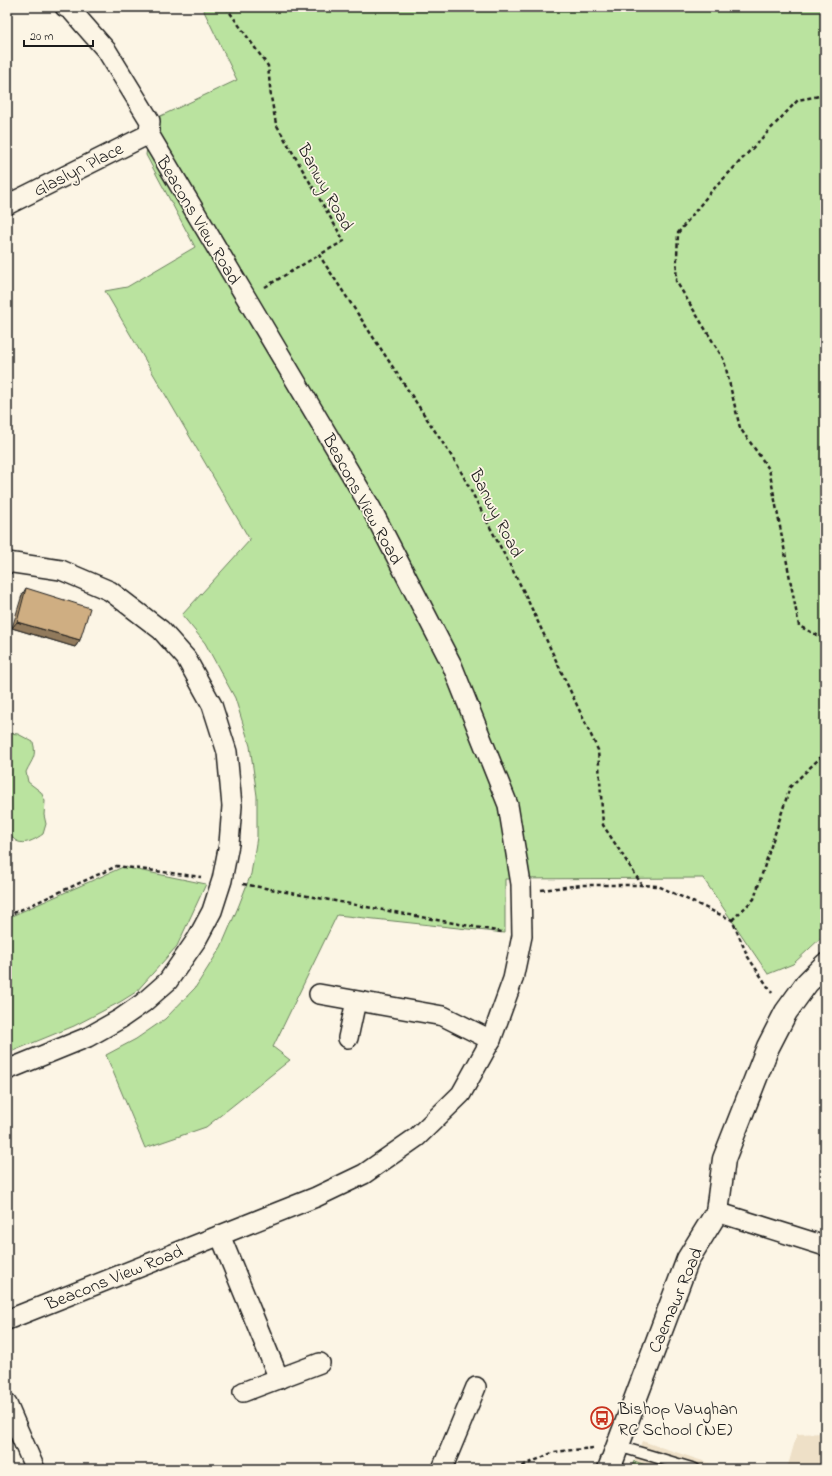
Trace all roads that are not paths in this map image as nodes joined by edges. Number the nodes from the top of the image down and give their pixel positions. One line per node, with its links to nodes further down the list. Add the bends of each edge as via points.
1 (65, 7): 2 (street, Beacons View Road, via 71,10 107,51 150,121)
2 (148, 134): 3 (street, Glaslyn Place); 9 (street, Beacons View Road, via 371,508 452,665 508,804 521,891 522,936 513,979)
3 (7, 205)
4 (7, 562): 10 (street, via 61,570 110,591 161,630 186,658 212,705 228,752 232,806 229,844 222,880 212,911 198,939 168,981 143,1003 88,1037)
5 (825, 965): 11 (street, Caemawr Road, via 807,983 786,1012 768,1047 724,1159)
6 (319, 994): 7 (street)
7 (356, 1001): 8 (street); 9 (street, via 443,1016)
8 (348, 1038)
9 (491, 1040): 12 (street, Beacons View Road, via 461,1094 417,1137 364,1174 316,1197)
10 (7, 1070)
11 (718, 1212): 13 (street); 20 (street, Caemawr Road, via 688,1259)
12 (220, 1235): 14 (street, Beacons View Road); 16 (street)
13 (825, 1246)
14 (7, 1320)
15 (320, 1363): 16 (street)
16 (279, 1379): 18 (street)
17 (476, 1387): 22 (street)
18 (243, 1392)
19 (7, 1404): 21 (street)
20 (618, 1446): 23 (street, Caemawr Road); 24 (lane)
21 (35, 1469)
22 (442, 1469)
23 (609, 1469)
24 (695, 1469)

